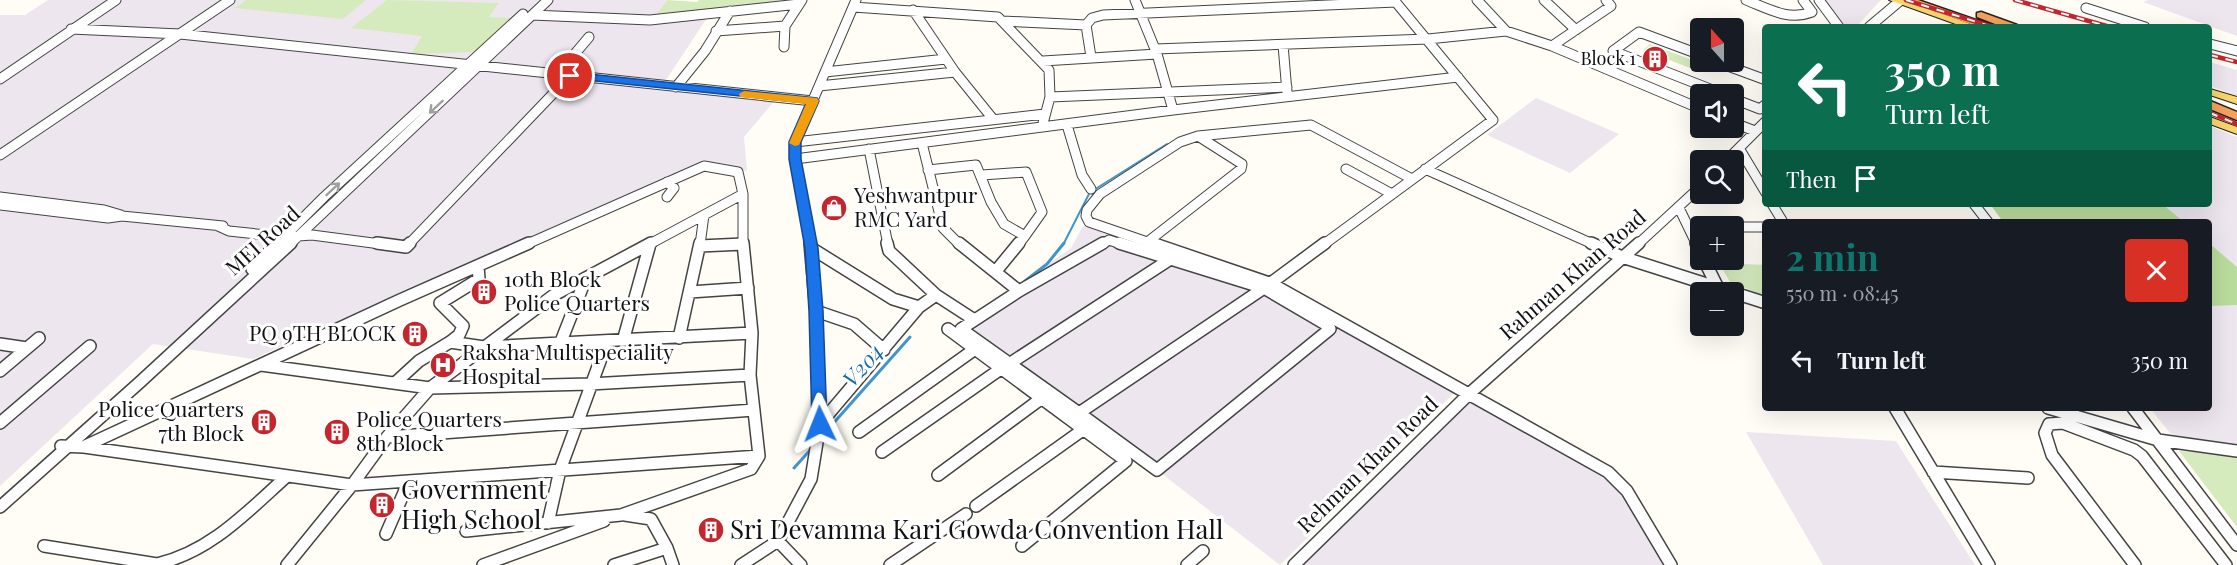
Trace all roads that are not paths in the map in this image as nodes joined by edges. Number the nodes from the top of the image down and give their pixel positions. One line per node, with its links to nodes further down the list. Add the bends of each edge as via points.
1 (116, 0): 31 (street)
2 (230, 0): 35 (street)
3 (538, 0): 48 (street, MEI Road)
4 (548, 0): 21 (street, MEI Road)
5 (1135, 0): 20 (street)
6 (1477, 0): 34 (street)
7 (1544, 0): 32 (street)
8 (1608, 0): 32 (street, via 1611,6)
9 (1746, 0): 10 (street, via 1791,17 1812,12)
10 (1803, 0)
11 (1819, 0): 23 (street)
12 (1901, 0): 24 (street); 25 (main road); 26 (highway)
13 (1932, 0): 27 (highway)
14 (2078, 0): 28 (street, via 2087,9)
15 (1395, 1): 20 (street); 37 (street)
16 (801, 2): 19 (street); 30 (street)
17 (854, 3): 18 (street); 50 (street)
18 (913, 10): 22 (street, via 988,15); 46 (street)
19 (730, 11): 21 (street, via 650,20); 33 (street)
20 (1138, 12): 29 (street, via 1103,15); 43 (street)
21 (532, 15): 49 (street, MEI Road)
22 (1003, 21): 29 (street); 47 (street)
23 (1837, 24)
24 (1873, 24)
25 (1966, 24)
26 (1980, 24)
27 (2004, 24)
28 (2135, 24)
29 (1086, 25): 45 (street)
30 (785, 26): 33 (street); 41 (street)
31 (71, 30): 35 (street); 56 (street)
32 (1576, 30): 40 (street)
33 (716, 31): 60 (street)
34 (1506, 32): 37 (street); 40 (street)
35 (180, 34): 48 (street); 90 (street)
36 (589, 37): 53 (street)
37 (1428, 39): 38 (street); 55 (street)
38 (1283, 45): 43 (street); 61 (street)
39 (2212, 45): 42 (street)
40 (1552, 46): 69 (street)
41 (784, 47)
42 (2237, 51)
43 (1156, 52): 45 (street); 62 (street)
44 (1690, 52): 58 (street, via 1640,32 1613,51)
45 (1091, 57): 47 (street)
46 (946, 59): 50 (street); 51 (street)
47 (1043, 61): 64 (street, via 1049,70)
48 (465, 66): 49 (street); 114 (street, MEI Road, one-way to 48)
49 (478, 67): 53 (street); 114 (street, MEI Road, one-way to 114)
50 (825, 72): 59 (street)
51 (954, 72): 59 (street); 76 (street)
52 (1744, 72): 57 (street)
53 (557, 75): 54 (street)
54 (570, 76): 60 (street); 114 (street, via 405,247)
55 (1458, 77): 65 (street); 93 (street, via 1493,120)
56 (0, 79)
57 (1762, 79)
58 (1697, 84)
59 (819, 86): 66 (street)
60 (676, 87): 66 (street)
61 (1287, 87): 62 (street); 65 (street)
62 (1167, 91): 64 (street); 72 (street)
63 (2212, 93): 67 (main road)
64 (1050, 97): 74 (street)
65 (1286, 98): 72 (street)
66 (813, 101): 86 (street)
67 (2237, 101)
68 (1744, 102): 71 (street)
69 (1690, 104)
70 (2212, 106): 75 (highway)
71 (1762, 107)
72 (1173, 110): 79 (street)
73 (2212, 113): 78 (highway)
74 (1045, 114): 76 (street); 81 (street)
75 (2237, 116)
76 (993, 119): 86 (street)
77 (2212, 121): 83 (main road)
78 (2237, 123)
79 (1067, 125): 81 (street); 99 (street, via 1082,175)
80 (1762, 125): 84 (street)
81 (1042, 126): 87 (street)
82 (1744, 127): 84 (street)
83 (2237, 131)
84 (1755, 132): 88 (street)
85 (1198, 136): 96 (street, via 1311,125); 116 (street, via 1242,164 1241,169); 116 (street, via 1179,142 1100,194 1087,210 1089,222)
86 (795, 142): 91 (street)
87 (922, 143): 89 (street); 94 (street)
88 (1739, 148): 98 (street)
89 (869, 149): 91 (street); 131 (street, via 889,251)
90 (0, 155)
91 (795, 159): 120 (street)
92 (1346, 169): 101 (street)
93 (1425, 169): 96 (street); 121 (street)
94 (928, 170): 95 (street, via 976,165); 124 (street, via 943,228 970,254)
95 (982, 175): 115 (street, via 1004,224); 115 (street, via 1026,172 1042,212)
96 (1412, 179): 101 (street)
97 (667, 182): 100 (street, via 704,166 738,172); 102 (street, via 674,188); 123 (street)
98 (1762, 186)
99 (1091, 189)
100 (743, 194): 108 (street); 118 (street)
101 (1392, 194): 127 (street)
102 (667, 196)
103 (0, 197): 109 (street, via 117,212)
104 (1690, 197): 107 (street, Rahman Khan Road)
105 (0, 205): 109 (street, via 108,218)
106 (1976, 207): 110 (street)
107 (1679, 208): 113 (street); 121 (street, Rahman Khan Road)
108 (704, 215): 117 (street); 119 (street)
109 (122, 216): 114 (street, via 218,226 228,231)
110 (1986, 219)
111 (1744, 227): 112 (street)
112 (1762, 227)
113 (1690, 230)
114 (298, 234): 173 (street, MEI Road)
115 (1024, 236): 124 (street)
116 (1150, 240): 127 (street)
117 (650, 244): 125 (street); 141 (street)
118 (743, 244): 119 (street); 128 (street)
119 (700, 246): 130 (street)
120 (811, 248): 134 (street, via 892,299); 135 (street)
121 (1622, 257): 126 (street); 158 (street, Rahman Khan Road)
122 (1169, 260): 127 (street); 129 (street, via 1109,240); 152 (street)
123 (478, 266): 142 (street, via 479,279 440,303 464,326); 151 (street)
124 (996, 271): 129 (street)
125 (586, 279): 145 (street); 147 (street, via 554,296)
126 (1704, 282)
127 (1268, 286): 158 (street); 164 (street); 164 (street, via 1329,329 1157,470)
128 (748, 288): 130 (street); 138 (street)
129 (1019, 291): 136 (street)
130 (690, 292): 140 (street)
131 (936, 295): 134 (street); 136 (street)
132 (1744, 295): 133 (street)
133 (1762, 302)
134 (919, 307): 150 (street)
135 (816, 311): 150 (street, via 841,316); 167 (street)
136 (973, 319): 152 (street, via 961,329)
137 (948, 329): 149 (street)
138 (752, 333): 140 (street); 154 (street)
139 (39, 338): 148 (street)
140 (679, 338): 141 (street)
141 (623, 341): 143 (street)
142 (450, 342): 147 (street); 155 (street, via 419,361)
143 (607, 342): 145 (street); 156 (street)
144 (0, 344): 148 (street)
145 (561, 344): 147 (street)
146 (90, 346): 165 (street)
147 (484, 347): 157 (street)
148 (27, 348): 153 (street)
149 (975, 349): 152 (street); 170 (street)
150 (884, 350): 167 (street)
151 (260, 365): 155 (street); 174 (street)
152 (1005, 366): 159 (street); 164 (street); 177 (street)
153 (0, 371)
154 (750, 375): 156 (street); 160 (street)
155 (395, 383): 157 (street)
156 (590, 384): 157 (street); 166 (street)
157 (430, 388): 171 (street)
158 (1470, 393): 207 (street, Rehman Khan Road); 208 (street, via 1608,472 1627,491)
159 (1042, 398): 168 (street); 181 (street)
160 (754, 410): 166 (street); 178 (street)
161 (1897, 411): 180 (street)
162 (2059, 411): 169 (street)
163 (2135, 411): 172 (street)
164 (1079, 413)
165 (0, 423)
166 (576, 423): 171 (street); 179 (street)
167 (820, 424): 192 (street, via 811,479)
168 (1084, 429): 195 (street, via 1126,460); 205 (street)
169 (2129, 431): 172 (street); 175 (street)
170 (859, 432)
171 (387, 437): 185 (street)
172 (2158, 440): 176 (street); 193 (street)
173 (65, 446): 174 (street); 186 (street, MEI Road); 187 (street, MEI Road)
174 (83, 447): 182 (street)
175 (2134, 450): 210 (street, via 2063,423 2049,424 2045,433 2052,455); 211 (street, via 2151,464)
176 (2237, 451)
177 (882, 452)
178 (759, 456): 179 (street); 188 (street, via 751,469)
179 (560, 470): 184 (street); 189 (street)
180 (1933, 472): 183 (street); 209 (street)
181 (938, 475)
182 (286, 477): 185 (street); 198 (street, via 196,550)
183 (2028, 478)
184 (409, 481): 185 (street); 191 (street)
185 (352, 485): 199 (street)
186 (0, 498)
187 (0, 507)
188 (621, 515): 189 (street); 196 (street, via 651,519); 200 (street)
189 (548, 523): 190 (street)
190 (466, 531)
191 (386, 534)
192 (778, 541): 203 (street); 204 (street)
193 (2237, 545)
194 (44, 546): 198 (street)
195 (1022, 546)
196 (667, 548): 201 (street); 202 (street)
197 (1203, 551): 206 (street)
198 (157, 565)
199 (287, 565)
200 (483, 565)
201 (614, 565)
202 (673, 565)
203 (741, 565)
204 (801, 565)
205 (890, 565)
206 (1187, 565)
207 (1294, 565)
208 (1671, 565)
209 (1989, 565)
210 (2135, 565)
211 (2226, 565)

